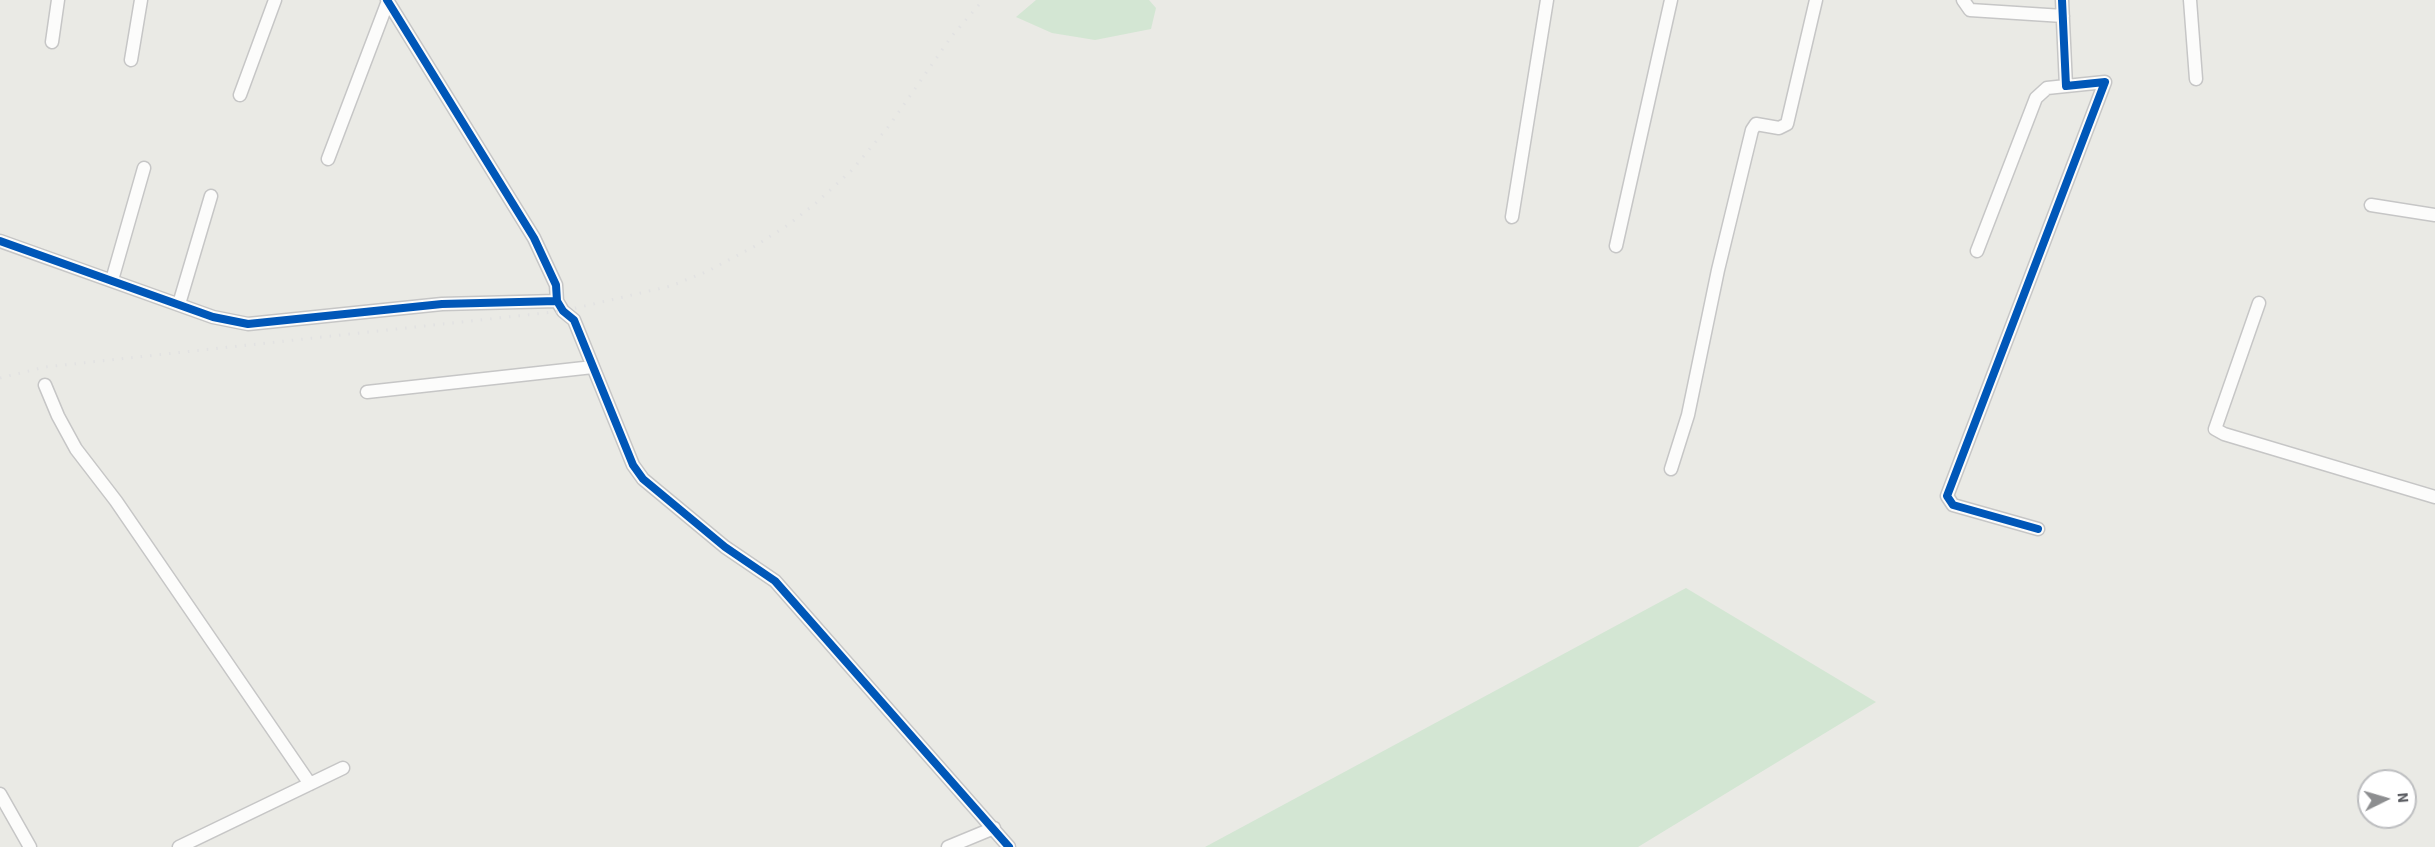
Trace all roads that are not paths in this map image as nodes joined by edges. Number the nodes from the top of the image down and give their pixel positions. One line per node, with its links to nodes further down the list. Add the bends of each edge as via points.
1 (58, 0): 12 (street)
2 (141, 0): 13 (street)
3 (275, 0): 16 (street)
4 (1547, 0): 22 (street)
5 (1671, 0): 24 (street)
6 (1816, 0): 33 (street, via 1787,124 1779,128 1756,124 1752,130 1688,415)
7 (1963, 0): 11 (street, via 1970,10)
8 (2062, 0): 11 (street)
9 (2190, 0): 14 (street)
10 (387, 1): 17 (street); 27 (street, via 534,238 556,285)
11 (2063, 16): 15 (street)
12 (52, 42)
13 (131, 60)
14 (2196, 79)
15 (2066, 86): 25 (street, via 2047,88 2036,98); 35 (street, via 2105,82 1947,496 1953,505)
16 (240, 95)
17 (328, 159)
18 (144, 168): 26 (street)
19 (211, 196): 29 (street)
20 (2371, 205): 21 (street)
21 (2435, 215)
22 (1512, 217)
23 (0, 241): 26 (street)
24 (1616, 246)
25 (1977, 251)
26 (112, 280): 29 (street)
27 (557, 301): 29 (street, via 442,304 248,324 213,317); 30 (street, via 574,320)
28 (2259, 303): 34 (street, via 2215,429)
29 (179, 304)
30 (593, 367): 32 (street); 39 (street, via 633,465 643,479 725,547 776,581)
31 (45, 385): 37 (street, via 76,449 116,501)
32 (367, 392)
33 (1671, 469)
34 (2435, 497)
35 (2038, 529)
36 (343, 768): 37 (street)
37 (310, 784): 41 (street)
38 (0, 794): 40 (street)
39 (994, 828): 42 (street); 43 (street)
40 (30, 847)
41 (179, 847)
42 (948, 847)
43 (1009, 847)

